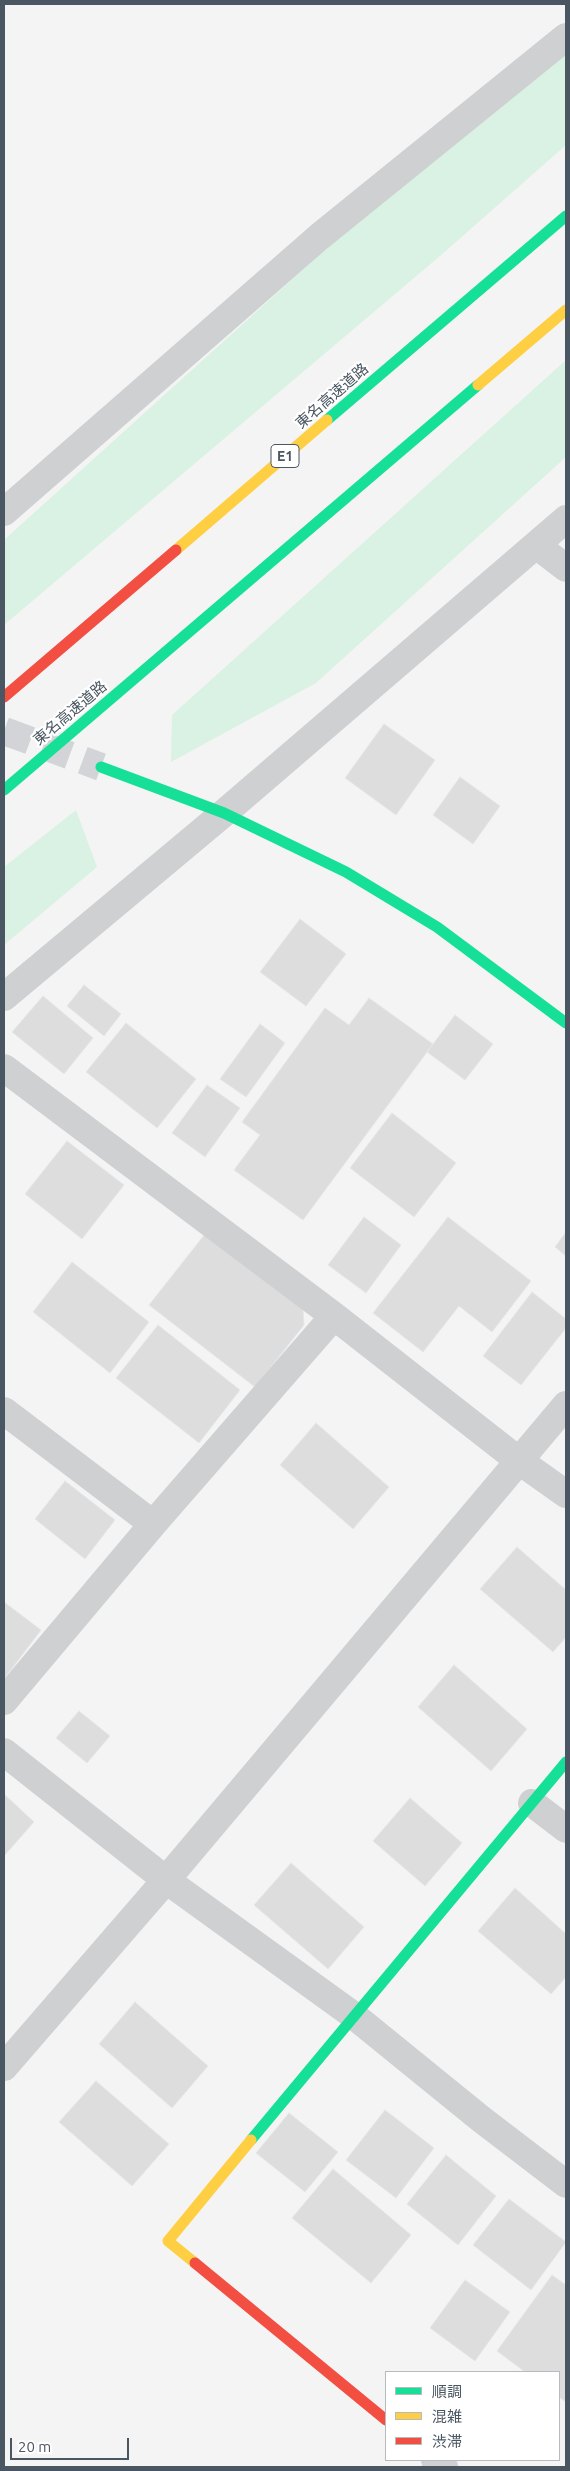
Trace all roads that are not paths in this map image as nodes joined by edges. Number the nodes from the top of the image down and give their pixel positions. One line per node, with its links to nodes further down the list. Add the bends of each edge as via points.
1 (566, 37): 4 (street, via 319,237)
2 (566, 216): 8 (main road, 東名高速道路 / E1)
3 (566, 310): 10 (main road, 東名高速道路)
4 (4, 512)
5 (566, 519): 6 (street)
6 (536, 545): 7 (street); 11 (street)
7 (566, 568)
8 (4, 697)
9 (101, 767): 11 (main road)
10 (4, 790)
11 (224, 814): 12 (street); 13 (main road, via 346,872 437,927)
12 (4, 997)
13 (566, 1023)
14 (4, 1068): 15 (street)
15 (334, 1316): 18 (street); 20 (street)
16 (566, 1405): 18 (street)
17 (4, 1411): 20 (street)
18 (518, 1460): 19 (street); 26 (street)
19 (566, 1494)
20 (153, 1524): 21 (street)
21 (4, 1701)
22 (4, 1752): 26 (street)
23 (566, 1762): 24 (main road)
24 (532, 1803): 25 (street); 27 (main road)
25 (566, 1829)
26 (166, 1880): 27 (street); 28 (street)
27 (353, 2015): 29 (street); 30 (main road, via 168,2241)
28 (4, 2067)
29 (566, 2184)
30 (385, 2419)

